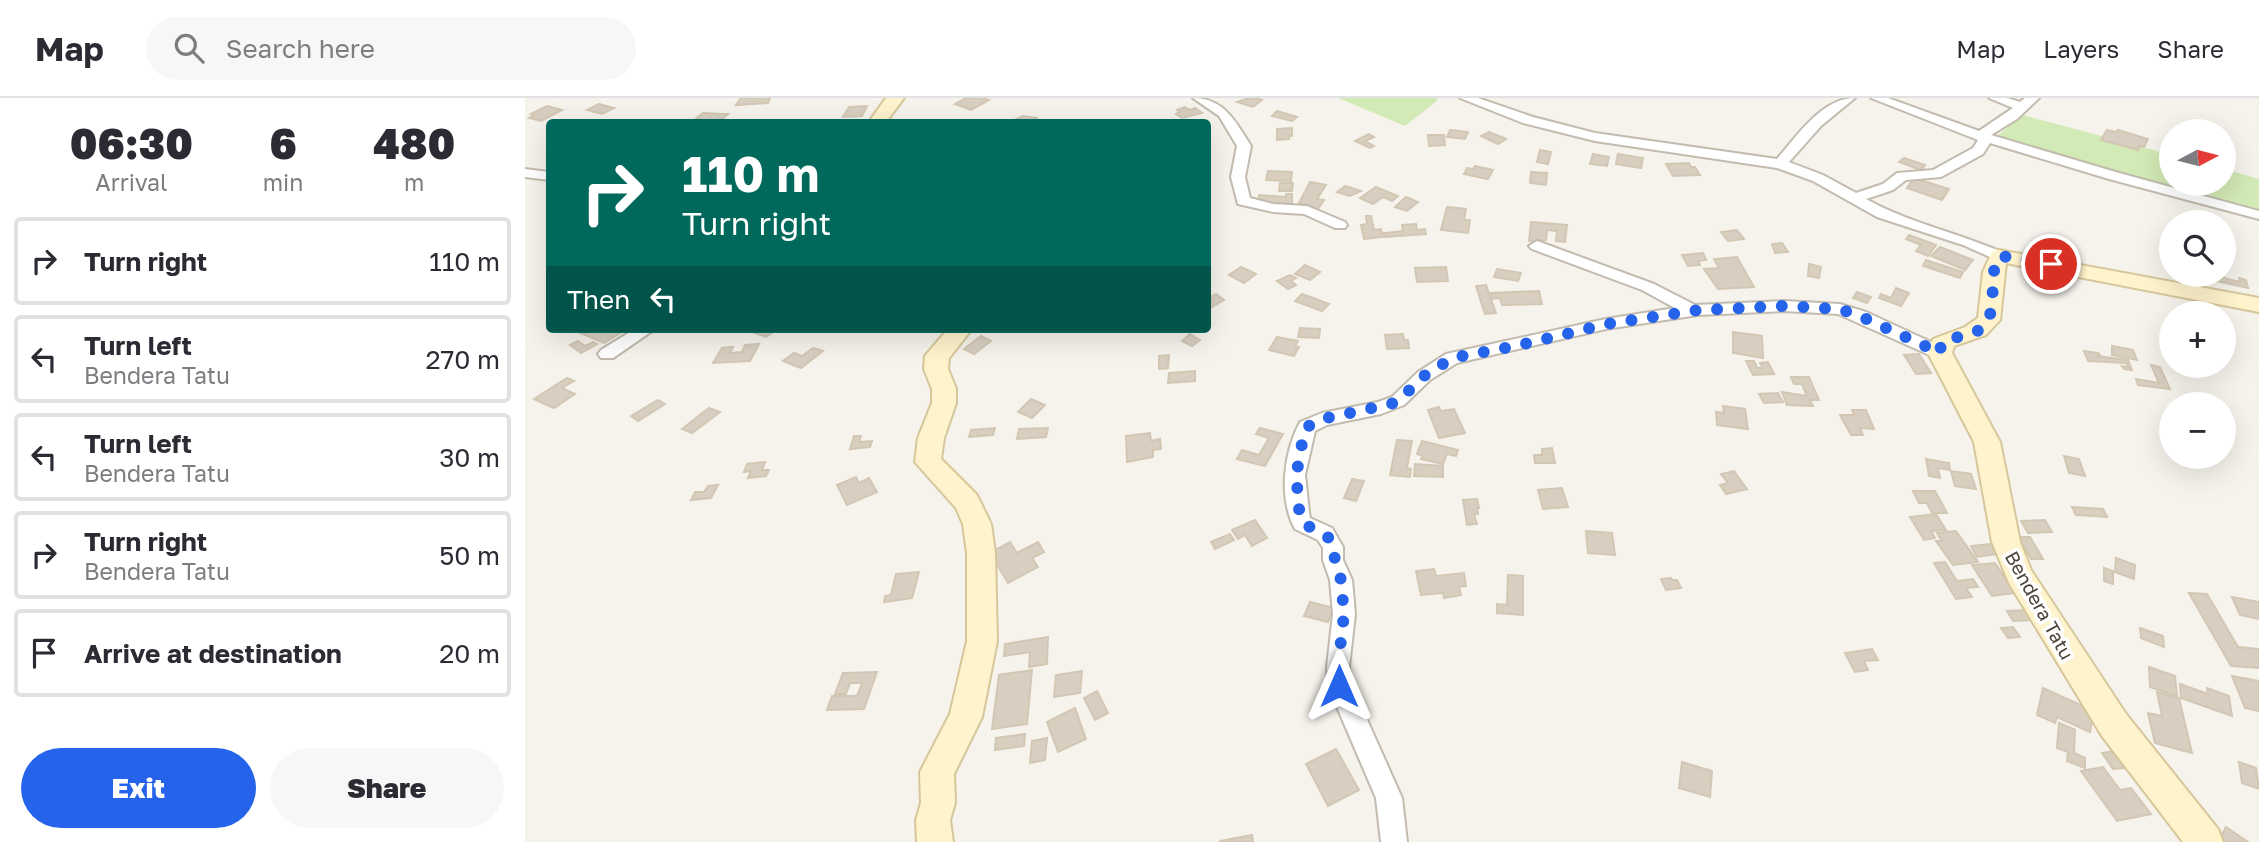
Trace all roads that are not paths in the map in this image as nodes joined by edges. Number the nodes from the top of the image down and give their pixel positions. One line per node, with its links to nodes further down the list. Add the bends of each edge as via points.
1 (895, 98): 9 (street)
2 (1199, 98): 16 (street, via 1224,114 1244,146 1238,177 1243,201 1307,210)
3 (1465, 98): 11 (street, via 1595,137)
4 (1849, 98): 11 (street, via 1817,123)
5 (1877, 98): 10 (street)
6 (1995, 98): 8 (street)
7 (2033, 98): 8 (street)
8 (2022, 107): 10 (street)
9 (879, 119)
10 (1983, 136): 14 (street, via 1978,151 1936,174 1902,176 1888,187); 15 (street, via 2138,185)
11 (1780, 164): 14 (street, via 1818,178)
12 (525, 173): 13 (street)
13 (546, 176)
14 (1853, 199): 18 (street, via 1882,214)
15 (2259, 215)
16 (1340, 225)
17 (1537, 246): 20 (street, via 1648,287)
18 (2000, 256): 19 (street); 23 (street, via 1986,323 1979,330 1947,340)
19 (2259, 305)
20 (1693, 311): 23 (street, via 1784,306 1840,309); 26 (street, via 1452,358 1398,401 1322,419 1307,427 1298,458 1299,513 1303,523 1325,534 1333,547 1344,614 1339,686 1389,797)
21 (641, 333): 24 (street)
22 (957, 333): 25 (street, via 937,356 944,403 928,462 967,502 977,524 982,641 967,717 937,772)
23 (1940, 353): 27 (street, Bendera Tatu, via 1987,442 2006,542 2019,575 2113,726)
24 (607, 354)
25 (935, 842)
26 (1394, 842)
27 (2205, 842)

